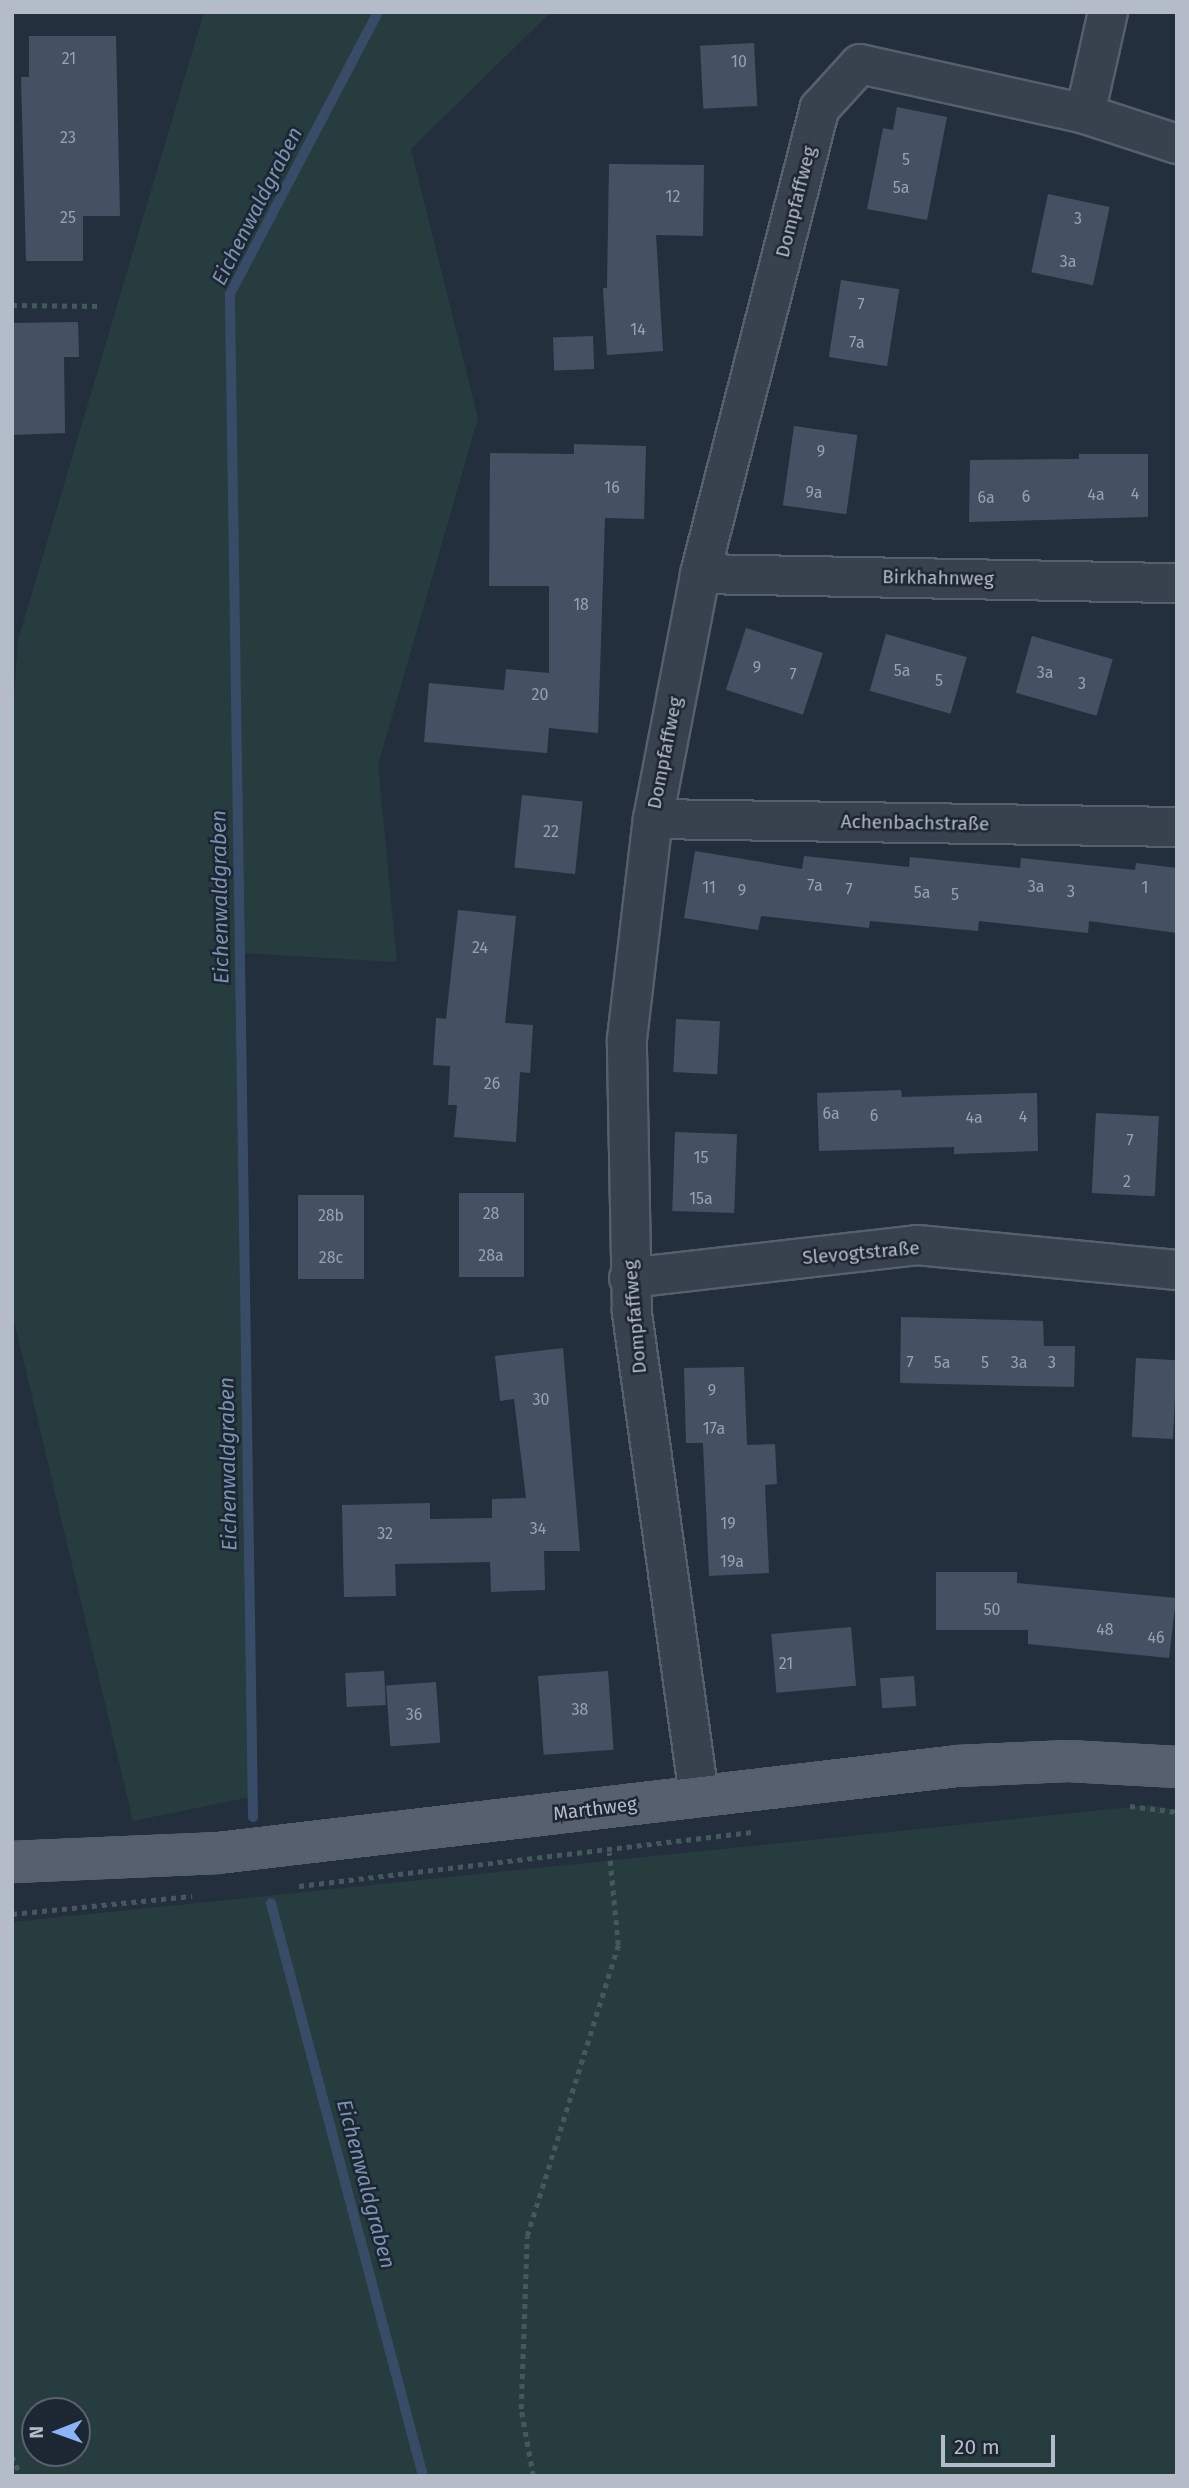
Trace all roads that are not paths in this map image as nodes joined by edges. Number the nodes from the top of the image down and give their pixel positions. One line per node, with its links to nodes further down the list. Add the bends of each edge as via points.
1 (1108, 12): 2 (street)
2 (1085, 114): 3 (street, Dompfaffweg); 4 (street, Dompfaffweg, via 860,64 820,108)
3 (1177, 144)
4 (700, 573): 5 (street, Birkhahnweg); 6 (street, Dompfaffweg)
5 (1177, 583)
6 (653, 819): 7 (street, Achenbachstraße); 9 (street, Dompfaffweg, via 627,1039)
7 (1177, 827)
8 (1177, 1270): 9 (street, Slevogtstraße, via 917,1245)
9 (629, 1278): 11 (street, Dompfaffweg)
10 (1177, 1767): 11 (main road, Marthweg, via 995,1763)
11 (699, 1796): 12 (main road, Marthweg, via 218,1853)
12 (12, 1862)

